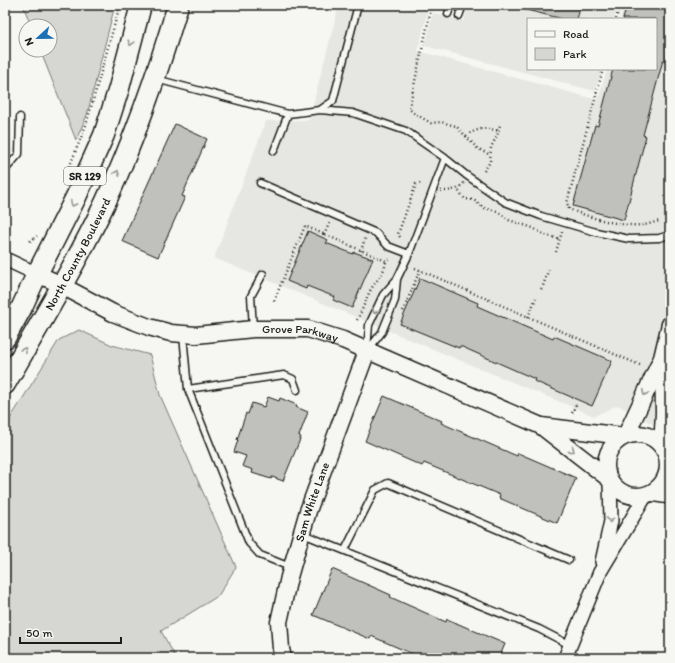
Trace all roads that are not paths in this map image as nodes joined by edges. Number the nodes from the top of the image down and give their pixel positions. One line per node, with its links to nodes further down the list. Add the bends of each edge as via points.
1 (178, 5): 8 (main road, North County Boulevard / SR 129)
2 (358, 5): 9 (lane, via 333,102)
3 (451, 5): 6 (lane)
4 (463, 5): 7 (lane)
5 (138, 9): 21 (main road, North County Boulevard / SR 129, one-way to 21, via 119,88 104,135 76,198)
6 (448, 14)
7 (459, 16)
8 (155, 78): 10 (lane); 21 (main road, North County Boulevard / SR 129, one-way to 8, via 79,255 133,138)
9 (320, 110): 10 (lane); 13 (lane, via 353,113 406,131)
10 (288, 114): 12 (lane)
11 (20, 117): 14 (lane, via 19,154)
12 (274, 151)
13 (445, 158): 16 (lane, via 505,202 541,216 629,239); 17 (lane)
14 (5, 170)
15 (260, 184): 17 (lane, via 376,233 388,246)
16 (670, 235)
17 (409, 254): 20 (lane)
18 (5, 259): 21 (street)
19 (263, 274): 23 (lane, via 251,296)
20 (397, 279): 26 (lane, via 396,300 382,332); 26 (lane, one-way to 26, via 383,295 369,325)
21 (50, 281): 24 (street, Grove Parkway, via 113,313 149,327); 25 (main road, North County Boulevard / SR 129, via 21,309); 28 (main road, North County Boulevard / SR 129, one-way to 21)
22 (670, 324): 27 (street)
23 (253, 329): 24 (street, Grove Parkway); 26 (street, Grove Parkway, via 308,329)
24 (183, 334): 29 (lane)
25 (5, 338)
26 (367, 351): 31 (street, Grove Parkway); 37 (street, Sam White Lane)
27 (662, 358): 32 (street, one-way to 32); 33 (street)
28 (5, 384)
29 (188, 388): 30 (lane, via 284,375 293,380); 40 (lane, via 249,543 260,555)
30 (297, 390)
31 (541, 426): 32 (street); 34 (street, one-way to 34)
32 (625, 436): 33 (street, via 635,433 646,434 658,441); 34 (street, via 614,442 608,453 606,464)
33 (666, 450): 35 (street, via 669,466 667,477 659,488)
34 (609, 479): 35 (street, via 625,494 636,497); 41 (street, one-way to 41, via 611,521)
35 (648, 495): 36 (street); 41 (street)
36 (670, 497)
37 (302, 533): 38 (lane); 40 (street, Sam White Lane)
38 (345, 550): 39 (lane, via 375,490 388,483); 42 (lane, via 539,628)
39 (569, 560)
40 (292, 568): 43 (street, Sam White Lane, via 280,622)
41 (600, 572): 42 (street)
42 (570, 645): 44 (street)
43 (283, 658)
44 (565, 658)

